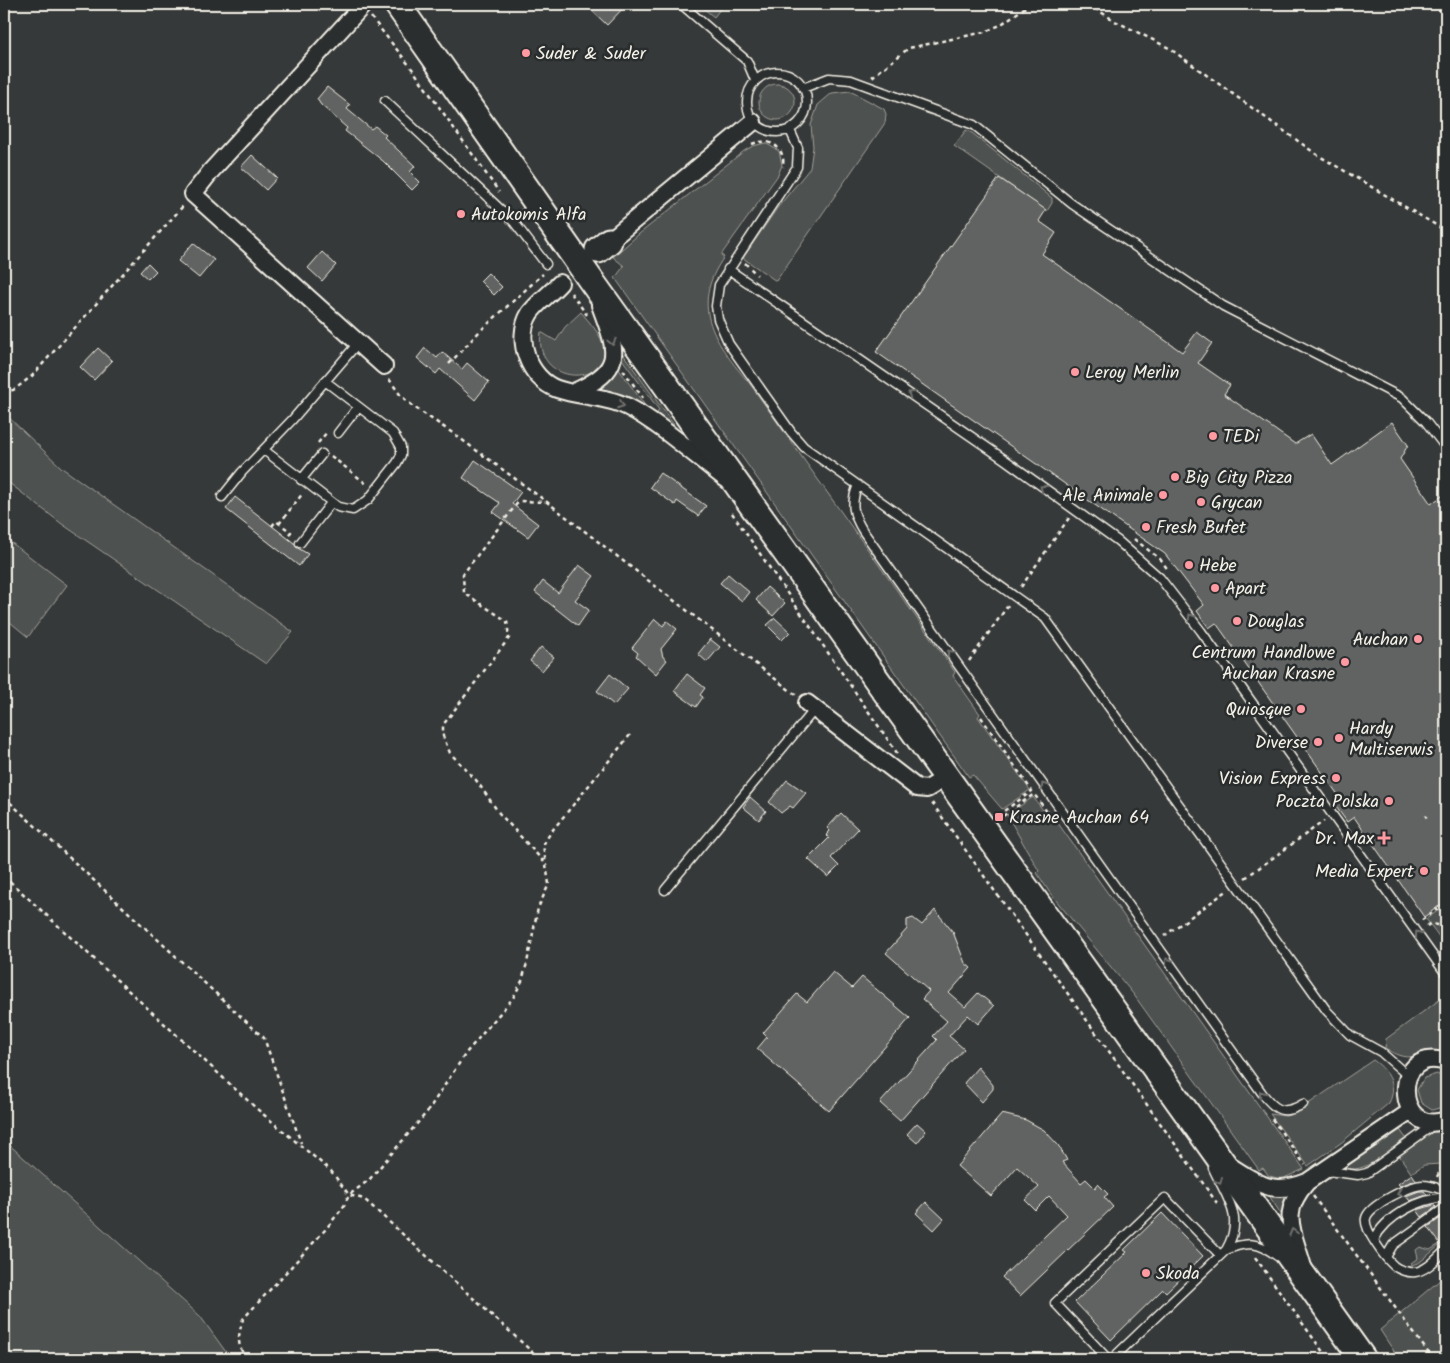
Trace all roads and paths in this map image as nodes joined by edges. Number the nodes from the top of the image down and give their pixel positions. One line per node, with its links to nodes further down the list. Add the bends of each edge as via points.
1 (396, 4): 13 (main road)
2 (681, 4): 6 (lane, via 746,61)
3 (1030, 4): 7 (path, via 985,32 909,48)
4 (1088, 4): 15 (path, via 1169,48 1316,154)
5 (364, 5): 12 (street); 14 (path, via 504,199)
6 (755, 80): 8 (lane, via 769,73 785,73 799,81); 10 (lane, via 746,105)
7 (862, 84): 8 (lane, via 829,78); 33 (lane, via 974,125 1072,204 1223,306 1402,398)
8 (803, 88): 11 (lane, via 807,99 806,112)
9 (385, 101): 14 (lane)
10 (753, 122): 11 (lane, via 770,132); 16 (street)
11 (790, 130): 18 (lane, via 798,148 797,167)
12 (193, 194): 21 (street); 27 (path, via 32,376)
13 (538, 203): 14 (lane); 19 (main road)
14 (514, 222): 17 (lane)
15 (1446, 231)
16 (603, 245)
17 (546, 264): 23 (path, via 542,276 480,331)
18 (728, 269): 37 (lane, via 719,285 716,306 729,344 804,447); 63 (lane, one-way to 18, via 1192,618 1160,578 1118,542 1004,459)
19 (574, 285): 20 (path); 22 (street, one-way to 22, via 614,342); 26 (street, via 530,314 524,342 529,362 540,378 557,389); 40 (main road)
20 (591, 321)
21 (358, 343): 24 (street); 25 (lane)
22 (612, 359): 26 (street, via 604,375); 29 (path, via 618,362 653,411)
23 (449, 364)
24 (384, 366): 41 (path, via 391,385 414,407)
25 (325, 381): 28 (lane); 34 (lane)
26 (574, 392): 29 (street, one-way to 29, via 625,405)
27 (4, 394)
28 (358, 407): 31 (lane); 38 (lane, via 393,433 401,447 397,462)
29 (647, 419): 40 (street)
30 (329, 430): 32 (path)
31 (338, 433)
32 (316, 445)
33 (1446, 448)
34 (264, 450): 36 (lane); 39 (lane)
35 (323, 453): 36 (lane); 38 (path)
36 (301, 480): 42 (lane)
37 (858, 485): 65 (lane, via 1046,618 1327,1011 1350,1035 1381,1052); 66 (lane, one-way to 37, via 1293,1110 1273,1107 1256,1086 863,531 854,515 852,498)
38 (375, 490): 42 (lane, via 353,510 338,508)
39 (222, 497)
40 (736, 500): 49 (path); 50 (main road)
41 (547, 502): 46 (path); 56 (path, via 519,501 463,574 464,594 507,621 509,638 443,725 443,736 450,753)
42 (331, 503): 45 (lane)
43 (272, 526): 44 (path, via 276,521 291,532)
44 (286, 537)
45 (300, 543)
46 (811, 706): 51 (street, via 916,788); 58 (lane)
47 (983, 714): 53 (path, via 980,718 1032,790)
48 (630, 735): 56 (path, via 550,832 543,845)
49 (899, 756)
50 (948, 777): 51 (street); 68 (main road)
51 (923, 790): 79 (path)
52 (4, 797): 70 (path, via 264,1038)
53 (1001, 812)
54 (1047, 812): 55 (path, via 1034,794)
55 (1004, 816)
56 (545, 863): 77 (path, via 549,884 538,908 522,981 513,998 466,1053 427,1112 369,1180)
57 (4, 876): 70 (path, via 238,1092)
58 (665, 890)
59 (1446, 903): 60 (path)
60 (1422, 920)
61 (1427, 926): 62 (path)
62 (1446, 926)
63 (1446, 974)
64 (1446, 1062): 65 (street, via 1424,1062)
65 (1408, 1076): 67 (street, via 1404,1087 1405,1100)
66 (1302, 1104)
67 (1411, 1110): 69 (street, via 1421,1119); 74 (street)
68 (1192, 1120): 71 (main road); 84 (lane, one-way to 84, via 1236,1218 1235,1233)
69 (1442, 1122): 74 (lane, via 1367,1173)
70 (301, 1144): 77 (path, via 331,1171)
71 (1218, 1158): 75 (street, via 1262,1186 1282,1189); 86 (main road)
72 (1446, 1163): 73 (path)
73 (1442, 1165)
74 (1323, 1171): 75 (street)
75 (1307, 1182): 86 (street, one-way to 75, via 1289,1215 1295,1195); 92 (path, via 1311,1192)
76 (1446, 1191): 81 (lane, one-way to 81, via 1423,1184 1384,1200 1366,1216 1367,1231)
77 (349, 1195): 87 (path, via 325,1230 243,1319 237,1337 240,1350); 88 (path, via 364,1199)
78 (1446, 1196): 81 (lane, via 1432,1198 1394,1216)
79 (1218, 1205)
80 (1446, 1207): 85 (lane, via 1393,1245)
81 (1374, 1240): 85 (lane)
82 (1246, 1243): 84 (lane); 86 (lane, via 1266,1248); 90 (path)
83 (1446, 1250): 85 (lane, via 1429,1266 1415,1272 1395,1267)
84 (1223, 1253): 89 (lane); 89 (lane, via 1165,1198 1055,1303 1107,1358)
85 (1386, 1257)
86 (1306, 1279): 91 (main road)
87 (247, 1359)
88 (540, 1359)
89 (1112, 1359)
90 (1328, 1359)
91 (1363, 1359)
92 (1433, 1359)

